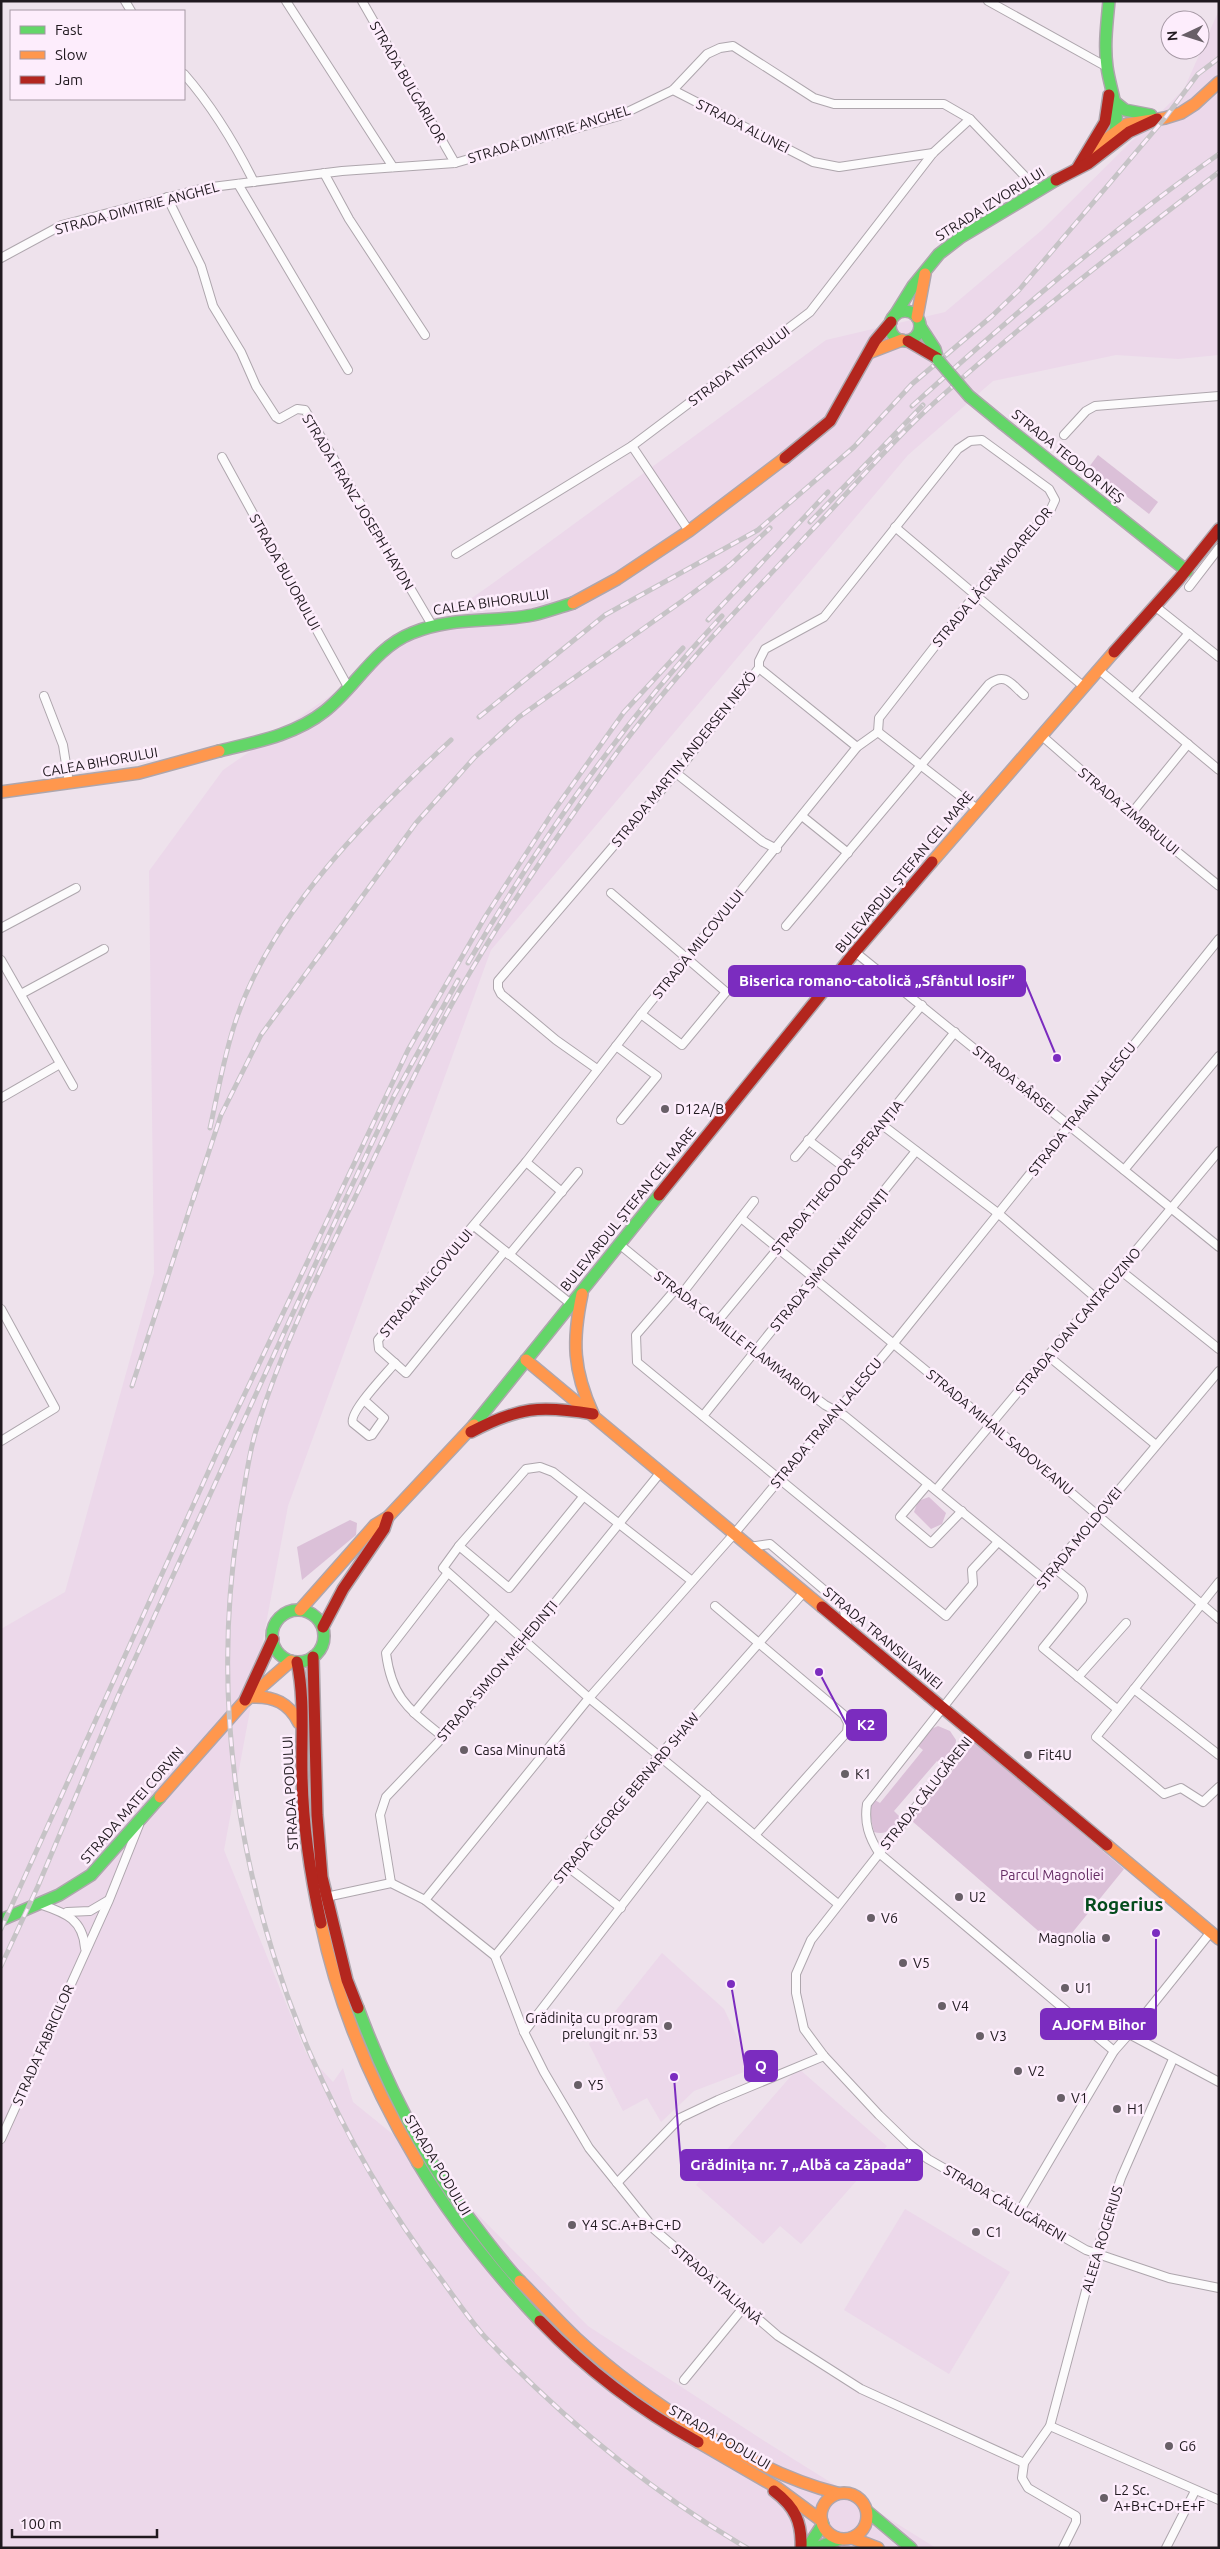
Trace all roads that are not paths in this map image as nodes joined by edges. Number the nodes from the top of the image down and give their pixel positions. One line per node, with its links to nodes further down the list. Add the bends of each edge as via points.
1 (286, 1): 18 (street)
2 (362, 1): 17 (street, STRADA BULGARILOR)
3 (988, 1): 5 (street)
4 (1109, 1): 5 (main road, STRADA IZVORULUI)
5 (1107, 67): 7 (main road, STRADA IZVORULUI)
6 (185, 75): 21 (street, via 236,145)
7 (1110, 80): 10 (main road, STRADA IZVORULUI); 15 (main road, STRADA IZVORULUI, via 1105,122)
8 (1219, 82): 11 (main road, via 1192,107 1177,115)
9 (673, 90): 12 (street, STRADA DIMITRIE ANGHEL, via 707,54 733,46 814,98 834,104 944,104); 16 (street, STRADA ALUNEI, via 813,162 839,167); 17 (street, STRADA DIMITRIE ANGHEL, via 619,116)
10 (1115, 102): 11 (main road, via 1125,110); 13 (main road, STRADA IZVORULUI)
11 (1157, 118): 13 (main road, via 1141,119); 14 (main road)
12 (970, 119): 16 (street, STRADA NISTRULUI); 23 (street, STRADA DIMITRIE ANGHEL)
13 (1116, 129): 14 (main road, STRADA IZVORULUI); 15 (main road)
14 (1110, 146): 19 (main road, STRADA IZVORULUI, via 1089,163)
15 (1090, 151): 19 (main road, STRADA IZVORULUI)
16 (933, 153): 37 (street, STRADA NISTRULUI, via 810,312)
17 (455, 163): 18 (street, STRADA DIMITRIE ANGHEL)
18 (393, 167): 20 (street, STRADA DIMITRIE ANGHEL)
19 (1078, 167): 23 (main road, STRADA IZVORULUI)
20 (324, 174): 21 (street, STRADA DIMITRIE ANGHEL); 29 (street, via 349,219)
21 (254, 182): 22 (street, STRADA DIMITRIE ANGHEL)
22 (238, 184): 24 (street, STRADA DIMITRIE ANGHEL); 33 (street)
23 (1040, 191): 26 (main road, STRADA IZVORULUI, via 961,237 939,254)
24 (168, 197): 25 (street, STRADA DIMITRIE ANGHEL, via 62,226); 48 (street, STRADA FRANZ JOSEPH HAYDN, via 201,266 213,306 241,352 256,386 279,419 297,409 305,410)
25 (1, 258)
26 (925, 274): 27 (main road, STRADA IZVORULUI, via 913,286); 28 (main road, STRADA IZVORULUI)
27 (893, 319): 28 (main road, via 909,312); 30 (main road, via 894,336); 31 (main road, CALEA BIHORULUI, via 875,341)
28 (918, 322): 30 (main road, via 916,335); 32 (main road, STRADA TEODOR NEȘ)
29 (425, 335)
30 (905, 340): 31 (main road); 32 (main road, STRADA TEODOR NEȘ)
31 (871, 352): 41 (main road, CALEA BIHORULUI, via 830,421)
32 (938, 359): 44 (main road, STRADA TEODOR NEȘ, bridge, via 969,396)
33 (348, 370)
34 (1219, 396): 35 (street, via 1095,406)
35 (1064, 435)
36 (982, 440): 39 (street, STRADA MARTIN ANDERSEN NEXÖ, via 970,441 958,449); 46 (street, STRADA LĂCRĂMIOARELOR, via 1049,489 1054,500 1050,511)
37 (632, 446): 41 (street); 43 (street, STRADA NISTRULUI)
38 (222, 457): 54 (street, STRADA BUJORULUI)
39 (895, 527): 46 (street); 51 (street, STRADA MARTIN ANDERSEN NEXÖ, via 824,617 765,649)
40 (1219, 529): 44 (main road, BULEVARDUL ȘTEFAN CEL MARE)
41 (689, 531): 48 (main road, CALEA BIHORULUI, via 579,601 532,614)
42 (1219, 548): 45 (street)
43 (456, 554)
44 (1186, 570): 47 (main road, BULEVARDUL ȘTEFAN CEL MARE)
45 (1189, 586)
46 (974, 596): 53 (street); 58 (street, STRADA LĂCRĂMIOARELOR, via 879,718)
47 (1156, 607): 49 (street); 52 (main road, BULEVARDUL ȘTEFAN CEL MARE)
48 (432, 625): 54 (main road, CALEA BIHORULUI, via 411,633 379,654)
49 (1189, 633): 50 (street); 57 (street)
50 (1219, 657)
51 (759, 668): 61 (street); 64 (street, STRADA MARTIN ANDERSEN NEXÖ)
52 (1099, 670): 53 (main road, BULEVARDUL ȘTEFAN CEL MARE); 57 (street)
53 (1083, 686): 59 (main road, BULEVARDUL ȘTEFAN CEL MARE)
54 (348, 687): 65 (main road, CALEA BIHORULUI, via 327,710 288,733 138,773)
55 (44, 696): 65 (street, via 63,745)
56 (1024, 696): 62 (street, via 1004,678 998,677)
57 (1133, 698): 60 (street)
58 (878, 732): 61 (street, STRADA MILCOVULUI); 62 (street)
59 (1041, 735): 67 (main road, BULEVARDUL ȘTEFAN CEL MARE); 68 (street, STRADA ZIMBRULUI)
60 (1188, 744): 63 (street); 68 (street)
61 (857, 747): 69 (street, STRADA MILCOVULUI)
62 (921, 765): 67 (street); 71 (street)
63 (1219, 770)
64 (676, 773): 70 (street, via 763,842); 89 (street, STRADA MARTIN ANDERSEN NEXÖ, via 498,981 500,994)
65 (69, 783): 66 (main road, CALEA BIHORULUI)
66 (1, 792)
67 (977, 809): 79 (main road, BULEVARDUL ȘTEFAN CEL MARE)
68 (1130, 814): 72 (street, STRADA ZIMBRULUI)
69 (802, 816): 70 (street, STRADA MILCOVULUI); 71 (street)
70 (777, 849): 80 (street, STRADA MILCOVULUI)
71 (848, 854): 75 (street)
72 (1219, 886)
73 (76, 888): 76 (street)
74 (611, 893): 80 (street)
75 (786, 926)
76 (1, 928)
77 (1219, 939): 94 (street, STRADA TRAIAN LALESCU)
78 (104, 949): 82 (street)
79 (856, 952): 83 (street, STRADA BÂRSEI); 109 (main road, BULEVARDUL ȘTEFAN CEL MARE)
80 (685, 958): 84 (street, STRADA MILCOVULUI); 84 (street, via 726,992 682,1045)
81 (1, 960): 82 (street)
82 (21, 994): 88 (street)
83 (922, 1005): 85 (street, STRADA BÂRSEI); 95 (street)
84 (641, 1014): 86 (street, STRADA MILCOVULUI)
85 (955, 1032): 93 (street, STRADA THEODOR SPERANȚIA); 94 (street, STRADA BÂRSEI)
86 (616, 1046): 89 (street, STRADA MILCOVULUI); 92 (street, via 657,1076)
87 (1219, 1056): 101 (street)
88 (60, 1064): 90 (street); 91 (street)
89 (597, 1069): 99 (street, STRADA MILCOVULUI)
90 (72, 1086)
91 (1, 1098)
92 (620, 1120)
93 (881, 1124): 96 (street); 100 (street, STRADA THEODOR SPERANȚIA)
94 (1069, 1125): 101 (street, STRADA BÂRSEI); 106 (street, STRADA TRAIAN LALESCU)
95 (808, 1140): 98 (street); 100 (street)
96 (916, 1151): 106 (street); 114 (street, STRADA SIMION MEHEDINȚI)
97 (1219, 1151): 105 (street, STRADA IOAN CANTACUZINO)
98 (795, 1157)
99 (526, 1162): 103 (street); 108 (street, STRADA MILCOVULUI)
100 (845, 1168): 111 (street, STRADA THEODOR SPERANȚIA)
101 (1124, 1170): 105 (street, STRADA BÂRSEI)
102 (578, 1172): 103 (street)
103 (562, 1192): 112 (street)
104 (754, 1201): 107 (street)
105 (1172, 1208): 110 (street, STRADA BÂRSEI); 113 (street, STRADA IOAN CANTACUZINO)
106 (999, 1214): 117 (street); 121 (street, STRADA TRAIAN LALESCU)
107 (741, 1218): 111 (street, STRADA MIHAIL SADOVEANU); 116 (street)
108 (474, 1226): 112 (street, STRADA MILCOVULUI); 126 (street, STRADA MILCOVULUI, via 378,1340 379,1349)
109 (619, 1244): 115 (main road, BULEVARDUL ȘTEFAN CEL MARE); 116 (street, STRADA CAMILLE FLAMMARION)
110 (1219, 1247)
111 (779, 1248): 114 (street, STRADA MIHAIL SADOVEANU); 120 (street, STRADA THEODOR SPERANȚIA)
112 (507, 1253): 118 (street, STRADA MILCOVULUI); 126 (street, via 406,1373)
113 (1120, 1270): 117 (street, STRADA IOAN CANTACUZINO); 122 (street)
114 (816, 1278): 121 (street, STRADA MIHAIL SADOVEANU); 123 (street, STRADA SIMION MEHEDINȚI)
115 (583, 1289): 118 (main road, BULEVARDUL ȘTEFAN CEL MARE); 130 (main road, via 576,1316 574,1356 579,1384)
116 (678, 1293): 120 (street, STRADA CAMILLE FLAMMARION); 131 (street, via 636,1335 635,1348 638,1362)
117 (1096, 1298): 124 (street, STRADA IOAN CANTACUZINO)
118 (571, 1304): 125 (main road, BULEVARDUL ȘTEFAN CEL MARE)
119 (1, 1309): 134 (street, via 54,1408)
120 (717, 1322): 123 (street, STRADA CAMILLE FLAMMARION)
121 (894, 1343): 129 (street, STRADA TRAIAN LALESCU); 132 (street, STRADA MIHAIL SADOVEANU)
122 (1219, 1349)
123 (755, 1351): 129 (street, STRADA CAMILLE FLAMMARION); 131 (street, STRADA SIMION MEHEDINȚI)
124 (1048, 1355): 132 (street, STRADA IOAN CANTACUZINO); 135 (street)
125 (526, 1360): 130 (main road, STRADA TRANSILVANIEI); 133 (main road, BULEVARDUL ȘTEFAN CEL MARE)
126 (395, 1363): 128 (street)
127 (1219, 1371): 135 (street, STRADA MOLDOVEI)
128 (364, 1400): 128 (street, via 351,1420 372,1436 384,1418)
129 (836, 1411): 137 (street, STRADA TRAIAN LALESCU); 138 (street, STRADA CAMILLE FLAMMARION)
130 (593, 1414): 133 (main road, via 541,1406 505,1415); 136 (main road, STRADA TRANSILVANIEI)
131 (703, 1416): 137 (street)
132 (992, 1425): 139 (street, STRADA IOAN CANTACUZINO); 142 (street, STRADA MIHAIL SADOVEANU)
133 (465, 1436): 143 (main road, BULEVARDUL ȘTEFAN CEL MARE)
134 (1, 1441)
135 (1156, 1445): 142 (street, STRADA MOLDOVEI)
136 (660, 1472): 144 (street, STRADA SIMION MEHEDINȚI); 145 (main road, STRADA TRANSILVANIEI)
137 (779, 1480): 145 (street, STRADA TRAIAN LALESCU); 146 (street, via 946,1616 973,1584 972,1570)
138 (928, 1484): 139 (street, STRADA CAMILLE FLAMMARION); 141 (street, via 900,1517 931,1543)
139 (936, 1490): 141 (street, STRADA CAMILLE FLAMMARION)
140 (583, 1497): 144 (street); 147 (street, via 553,1472 540,1467 526,1469); 147 (street, via 509,1588)
141 (962, 1511): 146 (street, STRADA CAMILLE FLAMMARION)
142 (1097, 1514): 149 (street, STRADA MOLDOVEI); 155 (street, STRADA MIHAIL SADOVEANU)
143 (388, 1517): 157 (main road, BULEVARDUL ȘTEFAN CEL MARE, via 376,1524); 161 (main road, BULEVARDUL ȘTEFAN CEL MARE, via 384,1529 343,1589)
144 (617, 1524): 152 (street); 165 (street, STRADA SIMION MEHEDINȚI)
145 (734, 1534): 148 (main road, STRADA TRANSILVANIEI); 152 (street, STRADA TRAIAN LALESCU)
146 (998, 1542): 151 (street, STRADA CAMILLE FLAMMARION)
147 (459, 1546): 150 (street, via 443,1568)
148 (749, 1546): 154 (main road, STRADA TRANSILVANIEI); 162 (street, via 770,1544 778,1550 843,1606)
149 (1053, 1568): 151 (street, STRADA MOLDOVEI); 168 (street, via 1083,1595 1043,1648)
150 (448, 1574): 158 (street); 174 (street, via 386,1653 389,1674 397,1694)
151 (1044, 1579): 172 (street, STRADA MOLDOVEI)
152 (692, 1581): 170 (street, STRADA TRAIAN LALESCU)
153 (1219, 1582): 155 (street)
154 (804, 1592): 162 (main road, STRADA TRANSILVANIEI); 164 (street, STRADA GEORGE BERNARD SHAW)
155 (1201, 1605): 159 (street, STRADA MIHAIL SADOVEANU); 169 (street)
156 (715, 1606): 164 (street)
157 (300, 1610): 161 (main road, via 313,1614); 163 (main road, via 289,1612 276,1622)
158 (494, 1616): 165 (street); 174 (street)
159 (1219, 1619)
160 (1126, 1623): 168 (street)
161 (322, 1627): 166 (main road, via 323,1644)
162 (848, 1629): 172 (main road, STRADA TRANSILVANIEI)
163 (273, 1639): 167 (main road, via 276,1650); 171 (main road)
164 (758, 1640): 178 (street, STRADA GEORGE BERNARD SHAW); 183 (street, via 848,1722 847,1732)
165 (524, 1641): 170 (street); 177 (street, STRADA SIMION MEHEDINȚI)
166 (313, 1657): 167 (main road); 187 (main road, STRADA PODULUI, via 315,1774)
167 (294, 1662): 171 (main road); 175 (main road, STRADA PODULUI, via 300,1675)
168 (1078, 1677): 173 (street)
169 (1134, 1689): 173 (street); 179 (street)
170 (589, 1698): 178 (street); 189 (street, STRADA TRAIAN LALESCU)
171 (248, 1700): 175 (main road, via 267,1697 281,1701 292,1709); 182 (main road, STRADA MATEI CORVIN)
172 (943, 1707): 176 (main road, STRADA TRANSILVANIEI); 184 (street, STRADA CĂLUGĂRENI, via 867,1804 868,1835)
173 (1117, 1708): 180 (street, via 1096,1737 1164,1794 1181,1788 1204,1802)
174 (414, 1713): 177 (street)
175 (301, 1727): 213 (main road, STRADA PODULUI, via 303,1812 316,1902 328,1955 366,2067 408,2150 491,2269 574,2356 606,2384 652,2416)
176 (974, 1733): 184 (street, STRADA CĂLUGĂRENI); 195 (main road, STRADA TRANSILVANIEI)
177 (443, 1737): 186 (street, STRADA SIMION MEHEDINȚI, via 386,1797 380,1815)
178 (660, 1755): 181 (street); 185 (street, STRADA GEORGE BERNARD SHAW)
179 (1219, 1755)
180 (1219, 1787)
181 (707, 1795): 183 (street); 192 (street)
182 (140, 1821): 188 (street, STRADA FABRICILOR); 191 (main road, STRADA MATEI CORVIN, via 91,1875)
183 (755, 1835): 190 (street)
184 (879, 1853): 190 (street, STRADA CĂLUGĂRENI); 200 (street)
185 (568, 1867): 192 (street); 197 (street, STRADA GEORGE BERNARD SHAW)
186 (391, 1883): 187 (street); 189 (street)
187 (326, 1897): 215 (main road, STRADA PODULUI, via 354,2001 392,2092 445,2186 494,2252 586,2349 642,2394 684,2421 789,2478)
188 (109, 1900): 193 (street, via 90,1911); 196 (street, STRADA FABRICILOR)
189 (425, 1900): 197 (street)
190 (838, 1904): 201 (street, STRADA CĂLUGĂRENI, via 811,1940 796,1974 800,2017)
191 (42, 1905): 193 (street); 194 (main road, STRADA MATEI CORVIN)
192 (621, 1908): 198 (street)
193 (64, 1912): 196 (street, via 79,1923)
194 (1, 1920)
195 (1214, 1936): 199 (street)
196 (85, 1952): 204 (street, STRADA FABRICILOR)
197 (495, 1956): 198 (street, STRADA ITALIANĂ)
198 (524, 2032): 205 (street, STRADA ITALIANĂ, via 589,2148)
199 (1129, 2034): 200 (street); 202 (street)
200 (1114, 2051): 206 (street)
201 (824, 2056): 205 (street, via 680,2118); 206 (street, STRADA CĂLUGĂRENI, via 879,2115 928,2159)
202 (1173, 2059): 203 (street); 207 (street, ALEEA ROGERIUS, via 1121,2178)
203 (1219, 2082)
204 (1, 2139)
205 (617, 2184): 209 (street, STRADA ITALIANĂ, via 654,2230)
206 (1019, 2212): 207 (street, STRADA CĂLUGĂRENI)
207 (1096, 2253): 208 (street, STRADA CĂLUGĂRENI, via 1169,2278); 211 (street, ALEEA ROGERIUS)
208 (1219, 2288)
209 (743, 2308): 210 (street); 212 (street, STRADA ITALIANĂ, via 778,2336 861,2388)
210 (684, 2380)
211 (1050, 2426): 212 (street, ALEEA ROGERIUS); 214 (street)
212 (1024, 2463): 226 (street, via 1022,2478 1028,2488 1076,2516)
213 (745, 2469): 218 (main road, STRADA PODULUI, via 782,2490); 221 (main road, via 793,2509 802,2524)
214 (1195, 2491): 216 (street); 227 (street)
215 (837, 2493): 217 (main road, via 857,2496); 218 (main road, via 822,2507)
216 (1219, 2500)
217 (867, 2510): 219 (main road, via 866,2524); 225 (main road)
218 (822, 2522): 220 (main road, via 830,2534); 222 (main road)
219 (852, 2538): 220 (main road); 224 (main road)
220 (840, 2539): 223 (main road)
221 (801, 2548)
222 (807, 2548)
223 (816, 2548)
224 (878, 2548)
225 (911, 2548)
226 (1063, 2548)
227 (1166, 2548)

